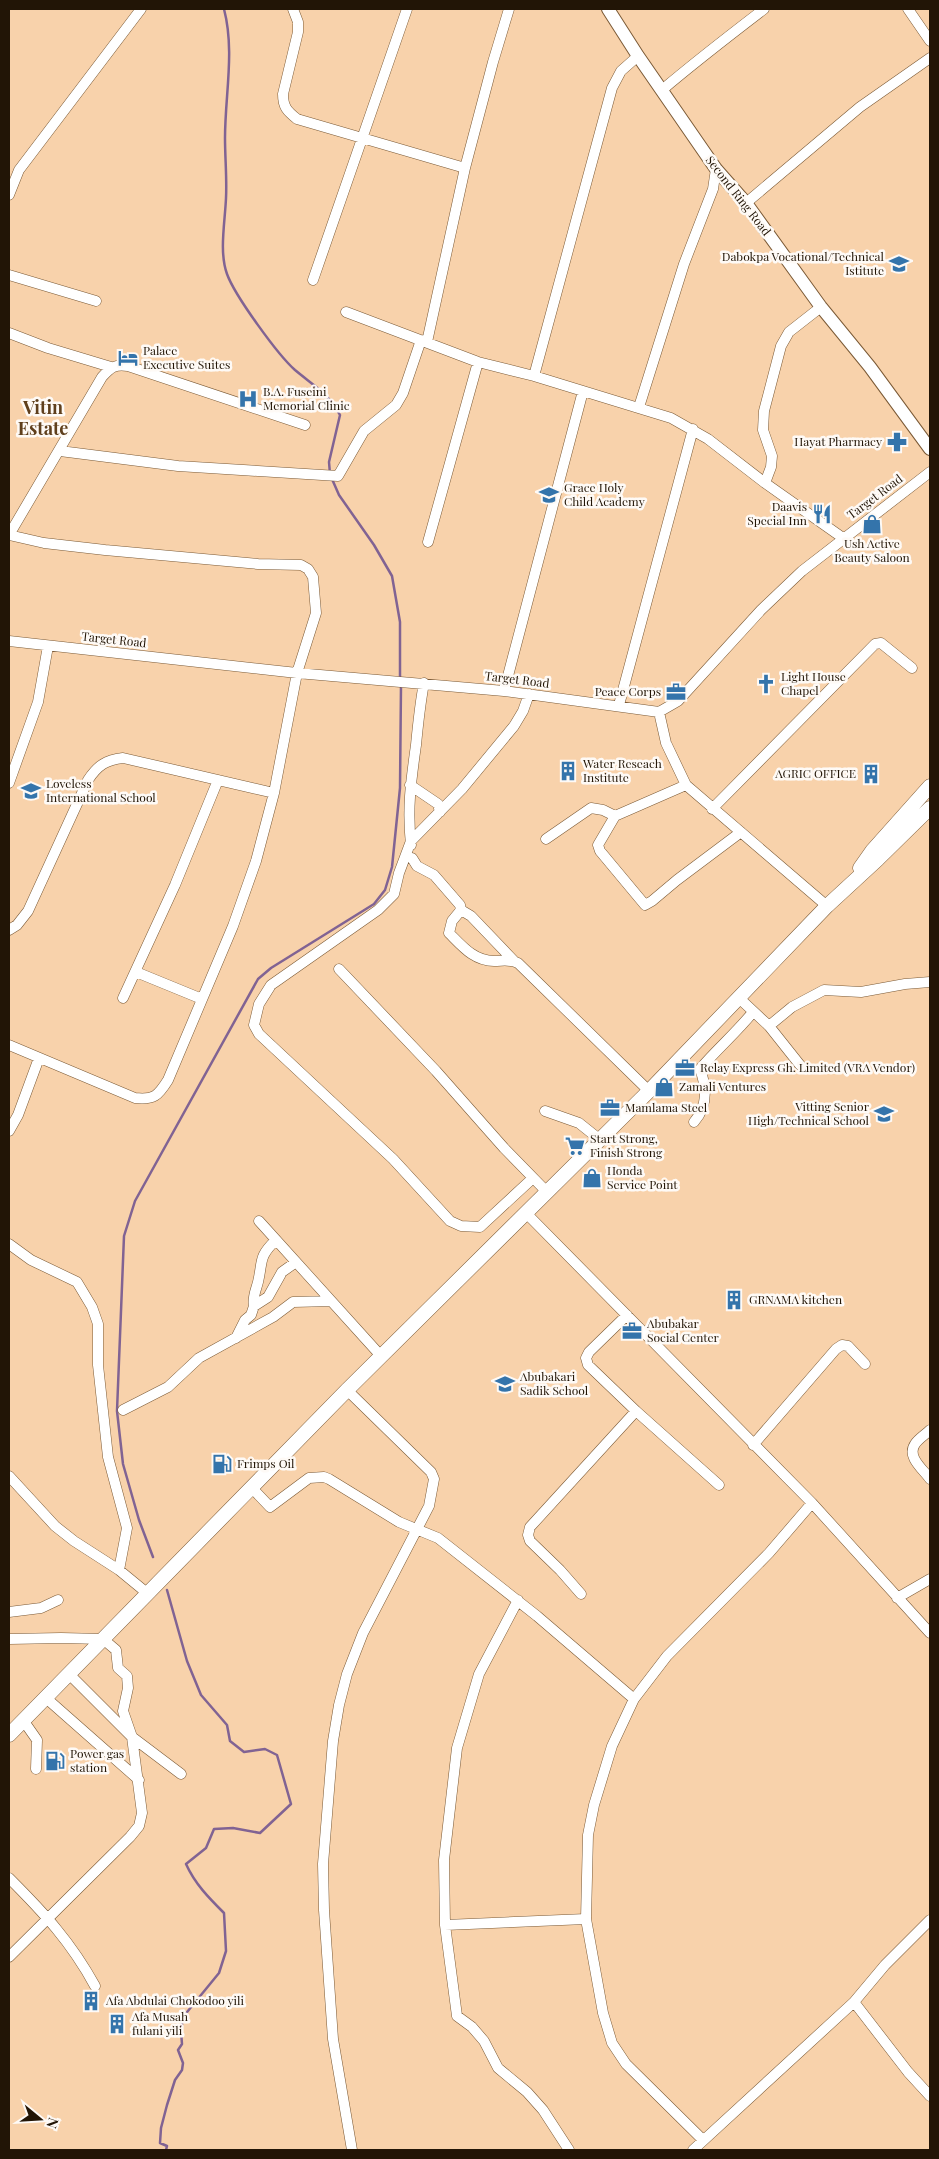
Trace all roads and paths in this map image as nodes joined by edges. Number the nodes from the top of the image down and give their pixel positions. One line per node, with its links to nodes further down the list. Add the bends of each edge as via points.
1 (141, 9): 15 (street, via 19,170)
2 (293, 9): 12 (street, via 298,32 282,94 283,105 297,118)
3 (406, 9): 12 (street)
4 (509, 9): 13 (street)
5 (608, 9): 9 (main road, Second Ring Road)
6 (764, 9): 11 (street)
7 (908, 9): 8 (street)
8 (930, 41)
9 (638, 56): 11 (main road, Second Ring Road); 26 (street, via 621,71 612,88)
10 (930, 58): 16 (street, via 860,107)
11 (662, 90): 14 (main road, Second Ring Road)
12 (364, 138): 13 (street); 18 (street)
13 (464, 168): 23 (street)
14 (716, 169): 16 (main road, Second Ring Road); 28 (street, via 713,188 684,264)
15 (9, 195)
16 (746, 203): 20 (main road, Second Ring Road)
17 (9, 275): 19 (street)
18 (313, 280)
19 (96, 301)
20 (821, 306): 31 (main road, Second Ring Road); 34 (street, via 789,332 781,346 764,411 763,430 772,456)
21 (346, 312): 23 (street)
22 (9, 333): 25 (street)
23 (424, 341): 24 (street); 32 (street, via 396,406 364,431 338,476 178,466)
24 (478, 362): 26 (street); 37 (street)
25 (111, 366): 29 (street, via 128,366); 32 (street)
26 (534, 376): 27 (street)
27 (583, 391): 28 (street); 43 (street)
28 (639, 407): 30 (street)
29 (305, 425)
30 (694, 429): 34 (street); 45 (street)
31 (930, 449)
32 (60, 450): 35 (street)
33 (930, 472): 36 (street, Target Road)
34 (765, 483): 36 (street)
35 (9, 535): 41 (street, via 104,550 301,565 313,577 316,613)
36 (843, 538): 46 (street, Target Road, via 772,600 678,701)
37 (428, 542)
38 (9, 641): 39 (street, Target Road)
39 (48, 646): 41 (street, Target Road); 48 (street, via 38,702)
40 (912, 668): 54 (street, via 881,643 875,644)
41 (296, 673): 42 (street, Target Road); 52 (street)
42 (421, 683): 43 (street, Target Road); 49 (street)
43 (504, 691): 44 (street, Target Road)
44 (529, 694): 45 (street, Target Road); 55 (street, via 514,726)
45 (619, 705): 46 (street, Target Road)
46 (659, 712): 50 (street, via 666,743)
47 (218, 780): 52 (street); 65 (street, via 124,758 110,759 96,767 64,828 28,911); 68 (street)
48 (9, 783)
49 (410, 785): 55 (street, via 438,804); 59 (street, via 408,826)
50 (686, 785): 54 (street); 56 (street)
51 (930, 786): 62 (highway, via 872,851)
52 (274, 793): 72 (street, via 234,926)
53 (930, 808): 62 (highway)
54 (712, 809): 57 (street)
55 (440, 812): 59 (street)
56 (615, 816): 57 (street, via 598,845 600,852 645,905); 58 (street, via 591,808)
57 (741, 832): 63 (street)
58 (546, 839)
59 (411, 841): 60 (street); 61 (street)
60 (412, 858): 61 (street, via 410,865); 64 (street, via 417,866 434,874)
61 (399, 873): 83 (street, via 394,894 378,910 272,985 259,1004 254,1025 259,1034 393,1159 450,1221 461,1226 480,1227)
62 (848, 886): 63 (highway)
63 (827, 906): 71 (highway)
64 (461, 910): 66 (street, via 471,916); 66 (street, via 452,921 449,933 459,943 477,958)
65 (9, 930)
66 (514, 961): 78 (street)
67 (339, 969): 83 (street)
68 (136, 972): 70 (street); 72 (street)
69 (930, 982): 74 (street, via 861,992 824,990 792,1007)
70 (123, 998)
71 (739, 998): 73 (street); 78 (highway)
72 (202, 999): 76 (street, via 168,1080 159,1094 148,1100 135,1098)
73 (753, 1012): 74 (street); 80 (street, via 700,1069 705,1083 705,1104)
74 (769, 1026): 77 (street)
75 (9, 1045): 76 (street)
76 (38, 1058): 81 (street)
77 (800, 1065)
78 (649, 1091): 82 (highway)
79 (545, 1111): 82 (street, via 579,1124)
80 (694, 1122)
81 (9, 1131)
82 (599, 1139): 84 (highway)
83 (532, 1178): 84 (street)
84 (546, 1191): 85 (highway)
85 (525, 1212): 92 (street); 94 (highway)
86 (259, 1221): 87 (street)
87 (276, 1240): 89 (street); 91 (street, via 260,1261)
88 (9, 1244): 107 (street, via 31,1260 77,1282 98,1324 98,1365 108,1457 127,1528)
89 (296, 1262): 90 (street); 91 (street, via 282,1272 268,1297)
90 (332, 1301): 93 (street, via 293,1302); 94 (street)
91 (254, 1306): 93 (street)
92 (627, 1316): 98 (street, via 586,1358 588,1365); 100 (street)
93 (236, 1338): 97 (street, via 199,1358 168,1387)
94 (381, 1356): 96 (highway)
95 (865, 1364): 100 (street, via 848,1346 836,1349)
96 (347, 1390): 104 (highway); 106 (street, via 431,1472 434,1480 429,1506)
97 (123, 1410)
98 (636, 1411): 103 (street); 110 (street, via 530,1528 530,1541)
99 (930, 1430): 102 (street, via 914,1444 913,1449 914,1460)
100 (753, 1445): 105 (street)
101 (9, 1476): 107 (street, via 55,1526)
102 (930, 1479)
103 (719, 1485)
104 (252, 1488): 106 (street, via 270,1507 309,1478 324,1477); 109 (highway)
105 (812, 1503): 111 (street); 120 (street, via 769,1553 667,1656)
106 (416, 1529): 113 (street, via 438,1538); 137 (street, via 363,1633 347,1674 339,1705 329,1784 323,1864 324,1910 333,2039)
107 (119, 1570): 109 (street)
108 (930, 1579): 111 (street)
109 (152, 1588): 117 (highway)
110 (581, 1594)
111 (897, 1598): 115 (street)
112 (58, 1600): 114 (street, via 41,1608)
113 (518, 1600): 120 (street); 131 (street, via 479,1674 457,1748 444,1860)
114 (9, 1612)
115 (930, 1633)
116 (9, 1639): 117 (street)
117 (103, 1639): 118 (highway); 123 (street, via 116,1650 118,1668 127,1676 128,1688 122,1711)
118 (69, 1674): 119 (highway); 123 (street)
119 (46, 1698): 121 (highway); 126 (street)
120 (634, 1699): 129 (street, via 612,1746 594,1805 588,1835)
121 (23, 1720): 122 (highway); 124 (street, via 37,1740)
122 (9, 1735)
123 (132, 1737): 125 (street); 126 (street)
124 (36, 1769)
125 (181, 1774)
126 (139, 1780): 128 (street, via 142,1813 139,1826)
127 (9, 1878): 128 (street)
128 (49, 1918): 132 (street); 133 (street, via 79,1957)
129 (586, 1919): 131 (street); 136 (street, via 603,2013 612,2043 626,2064)
130 (930, 1920): 134 (street)
131 (445, 1925): 138 (street, via 457,2016 484,2041 498,2068 543,2110)
132 (9, 1957)
133 (95, 1986)
134 (854, 2002): 135 (street); 136 (street)
135 (930, 2096)
136 (703, 2140): 139 (street)
137 (352, 2150)
138 (569, 2150)
139 (693, 2150)

